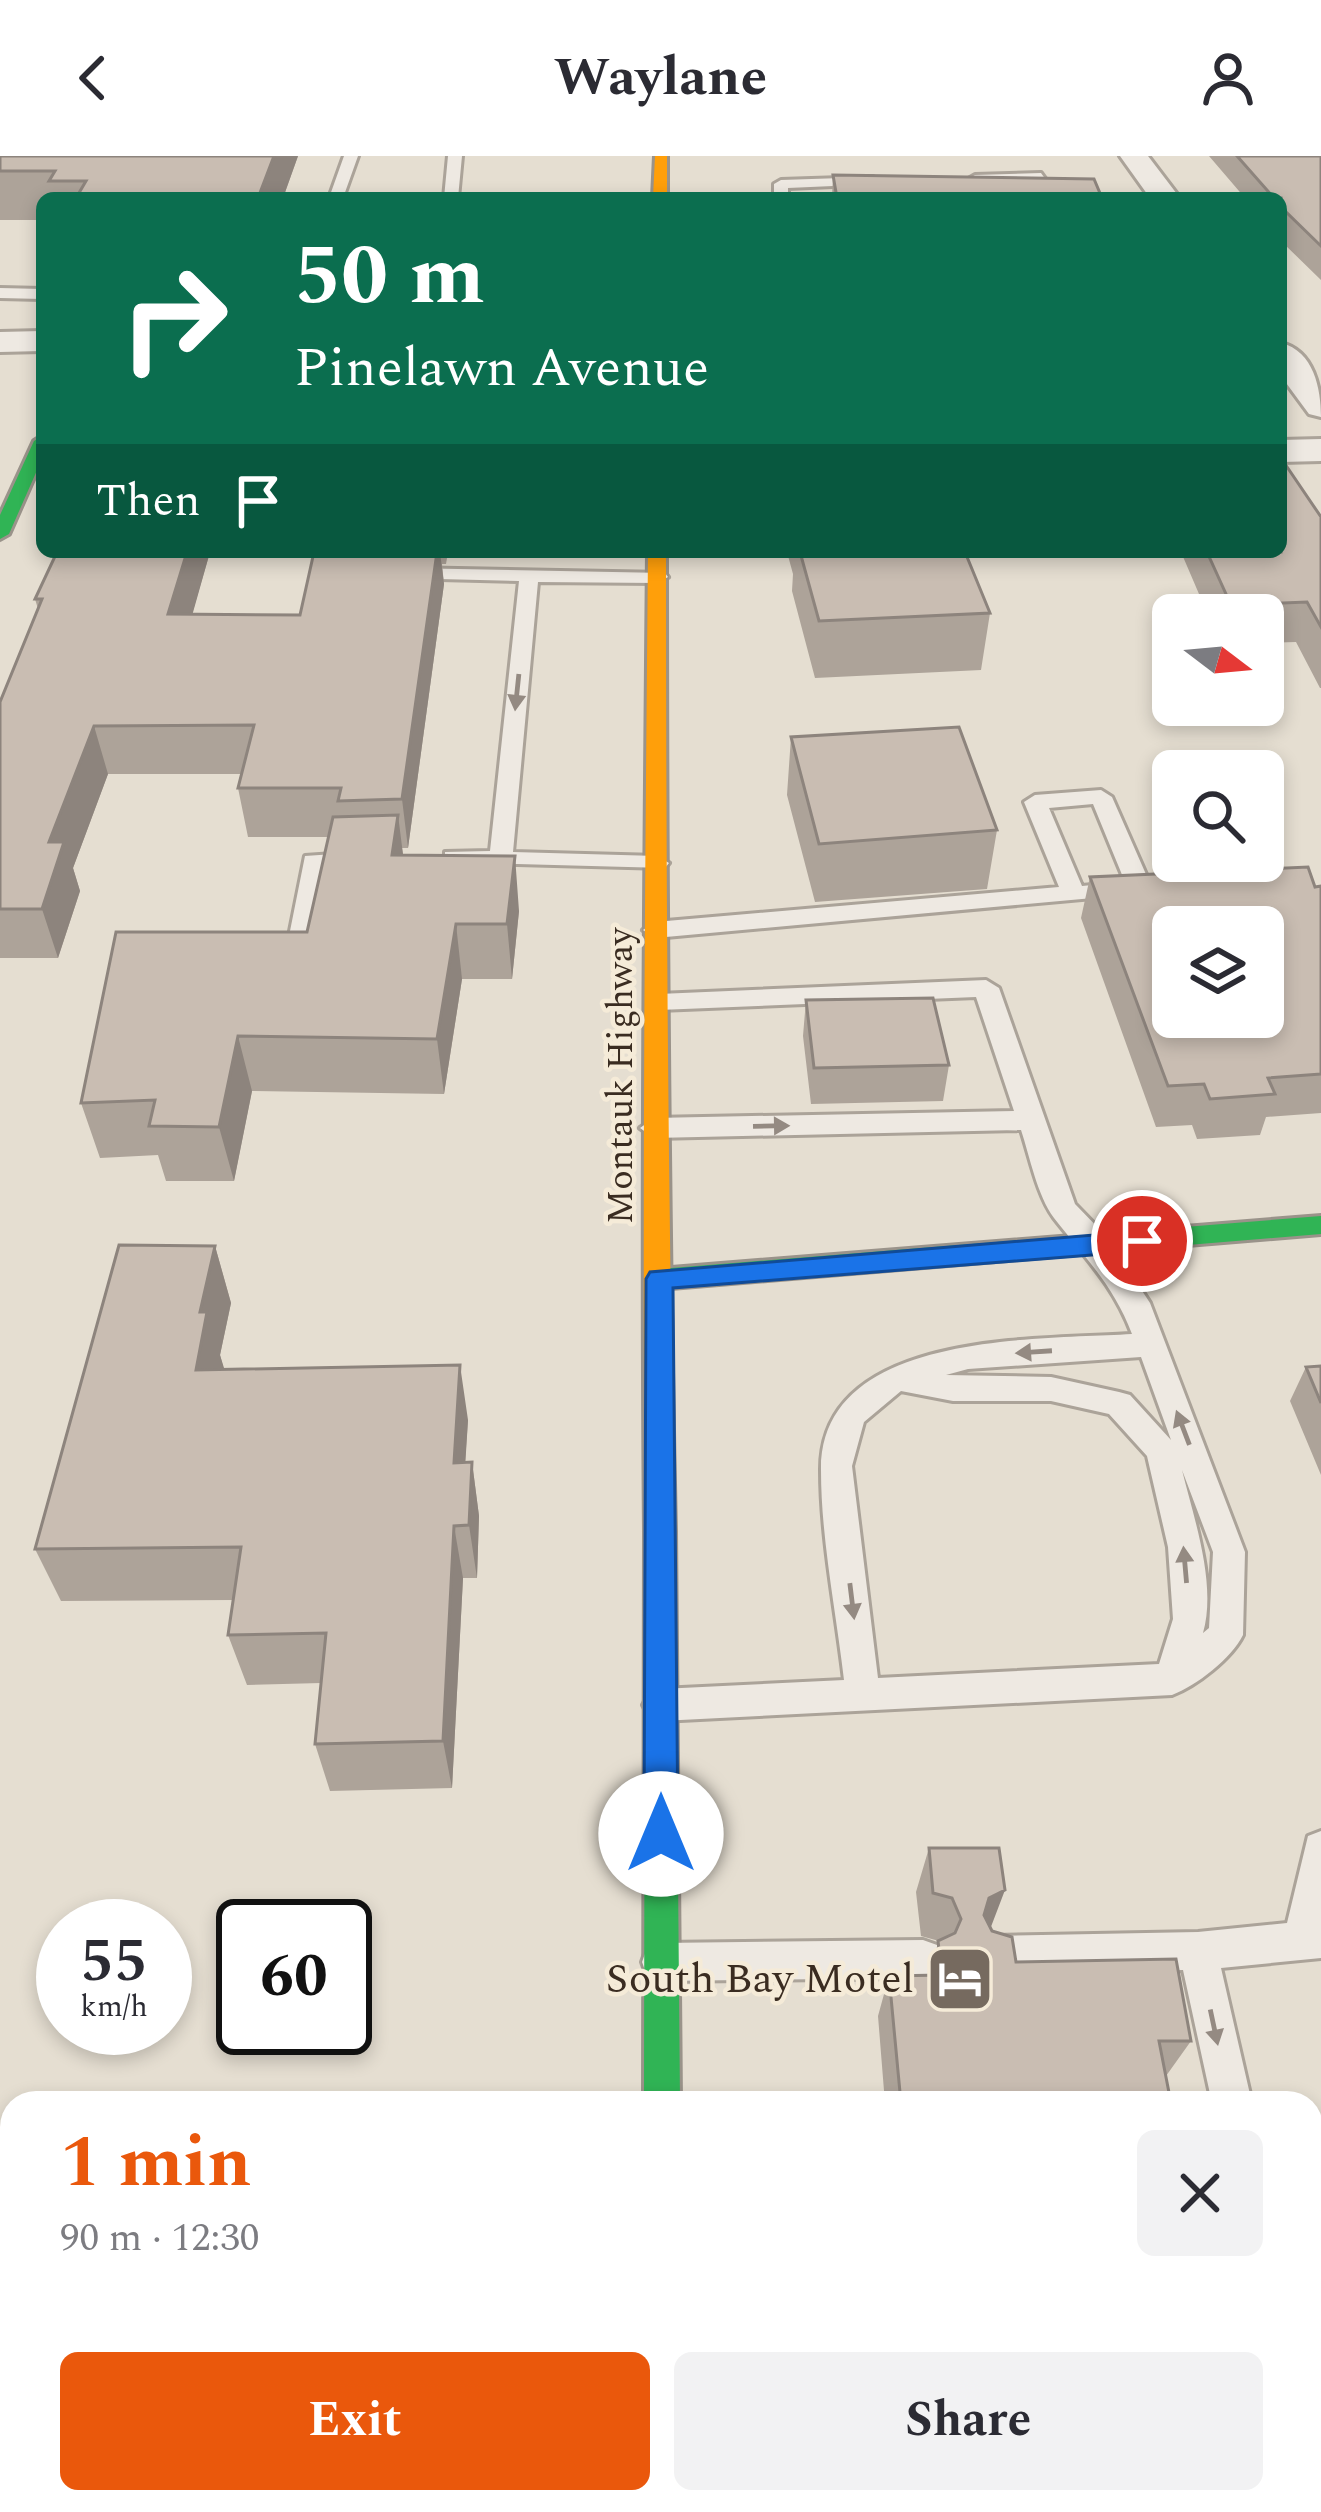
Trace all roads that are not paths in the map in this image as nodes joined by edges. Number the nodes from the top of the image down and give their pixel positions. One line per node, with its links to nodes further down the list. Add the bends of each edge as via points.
1 (351, 156): 10 (lane)
2 (455, 156): 11 (lane)
3 (661, 156): 12 (main road)
4 (1017, 156): 6 (lane)
5 (1134, 156): 14 (street)
6 (1041, 177): 7 (lane); 9 (lane)
7 (946, 179)
8 (899, 181): 13 (lane, via 781,184)
9 (1058, 184)
10 (338, 192)
11 (452, 192)
12 (660, 192)
13 (782, 192)
14 (1161, 192)
15 (0, 293): 16 (lane)
16 (36, 293)
17 (36, 341): 18 (street)
18 (0, 342)
19 (1287, 361): 20 (street)
20 (1321, 407)
21 (1321, 449): 22 (street)
22 (1287, 452)
23 (36, 454): 24 (main road)
24 (0, 534)
25 (657, 565): 27 (lane); 31 (main road, Montauk Highway)
26 (375, 574): 27 (lane)
27 (529, 575): 28 (lane, one-way to 28)
28 (501, 856): 29 (lane); 31 (lane)
29 (430, 858)
30 (383, 859): 34 (lane, via 313,861)
31 (657, 862): 33 (main road, Montauk Highway)
32 (1073, 892): 32 (lane, via 1140,888 1101,797 1035,802); 33 (lane)
33 (655, 930): 35 (main road, Montauk Highway)
34 (297, 956)
35 (659, 1002): 36 (lane, via 986,988); 37 (main road, Montauk Highway)
36 (1031, 1120): 37 (lane, one-way to 36); 39 (lane, via 1063,1209)
37 (654, 1128): 40 (main road, Montauk Highway)
38 (1321, 1225): 39 (main road)
39 (1097, 1245): 40 (main road); 41 (lane)
40 (659, 1279): 45 (main road, Montauk Highway)
41 (1151, 1344): 42 (lane, one-way to 42, via 968,1357); 43 (lane, one-way to 41, via 1226,1635 1229,1552)
42 (895, 1378): 43 (lane, one-way to 42, via 1190,1618 1184,1547 1162,1451 1148,1435 1119,1404 1051,1389 953,1389); 44 (lane, one-way to 44, via 850,1415 836,1466)
43 (1172, 1679): 44 (lane)
44 (863, 1697): 45 (lane)
45 (661, 1706): 51 (main road, Montauk Highway)
46 (1321, 1849): 47 (lane)
47 (1312, 1940): 48 (lane)
48 (1198, 1951): 49 (lane); 53 (lane, one-way to 53)
49 (992, 1955)
50 (923, 1959): 51 (lane)
51 (662, 1962): 52 (main road, Montauk Highway)
52 (662, 2091)
53 (1229, 2091)

